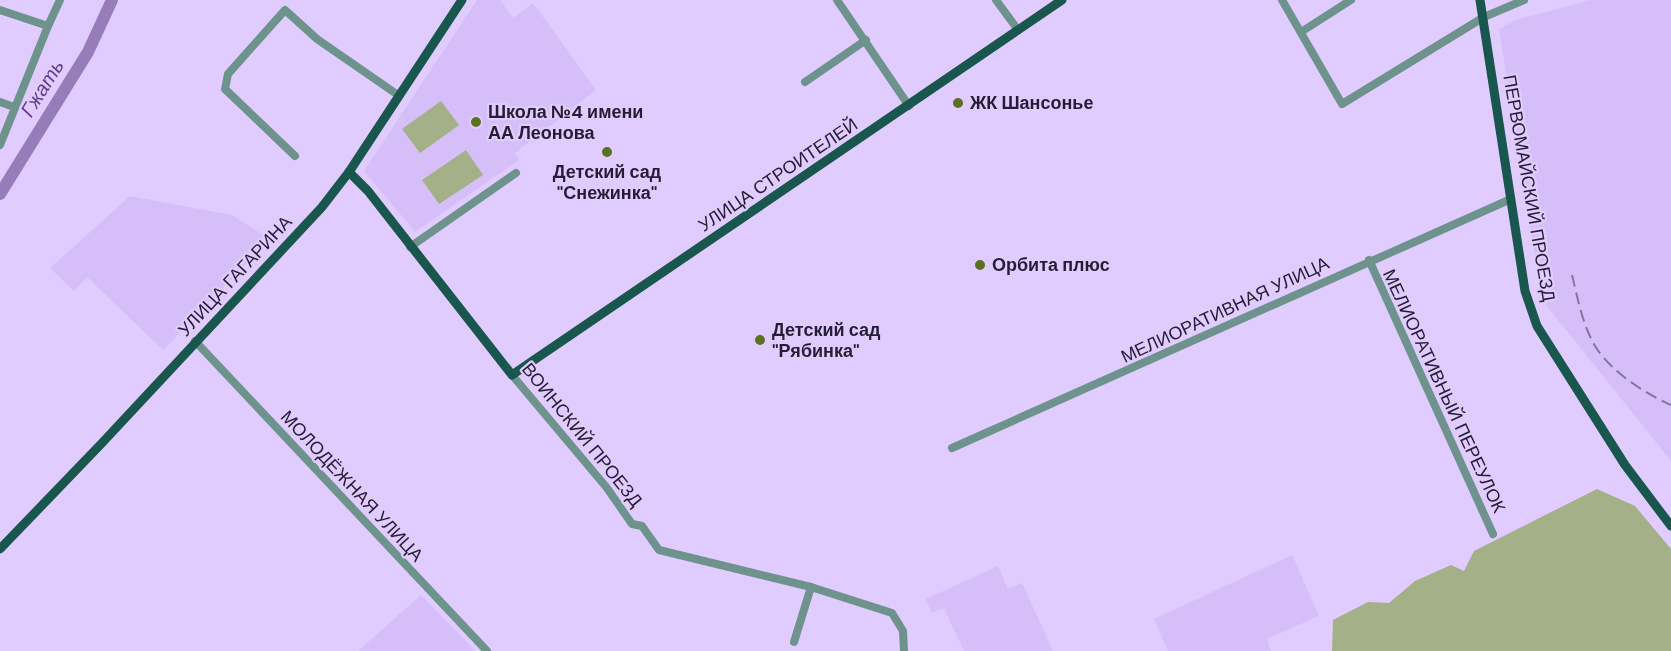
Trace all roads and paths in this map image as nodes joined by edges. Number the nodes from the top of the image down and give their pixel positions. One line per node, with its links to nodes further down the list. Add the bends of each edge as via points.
1 (60, 0): 12 (street)
2 (462, 0): 17 (main road, УЛИЦА ГАГАРИНА)
3 (837, 0): 15 (street)
4 (996, 0): 13 (street)
5 (1062, 0): 13 (main road, УЛИЦА СТРОИТЕЛЕЙ)
6 (1282, 0): 14 (street)
7 (1351, 0): 14 (street)
8 (1480, 0): 11 (main road, ПЕРВОМАЙСКИЙ ПРОЕЗД)
9 (1524, 0): 11 (street)
10 (0, 10): 12 (street)
11 (1484, 17): 14 (street, via 1342,104); 25 (main road, ПЕРВОМАЙСКИЙ ПРОЕЗД)
12 (48, 26): 20 (street)
13 (1018, 30): 19 (main road, УЛИЦА СТРОИТЕЛЕЙ)
14 (1300, 32)
15 (866, 40): 16 (street); 19 (street)
16 (806, 82)
17 (398, 95): 22 (street, via 317,39 285,10 228,74 225,89); 23 (main road, УЛИЦА ГАГАРИНА)
18 (0, 102): 20 (street)
19 (909, 106): 29 (main road, УЛИЦА СТРОИТЕЛЕЙ)
20 (14, 107): 21 (street)
21 (0, 145)
22 (295, 156)
23 (349, 172): 26 (main road, ВОИНСКИЙ ПРОЕЗД); 28 (main road, УЛИЦА ГАГАРИНА, via 322,207)
24 (516, 173): 26 (street)
25 (1511, 199): 27 (street, МЕЛИОРАТИВНАЯ УЛИЦА); 31 (main road, ПЕРВОМАЙСКИЙ ПРОЕЗД, via 1525,291 1538,326 1626,465)
26 (410, 247): 29 (main road, ВОИНСКИЙ ПРОЕЗД)
27 (1369, 260): 30 (street, МЕЛИОРАТИВНАЯ УЛИЦА); 32 (street, МЕЛИОРАТИВНЫЙ ПЕРЕУЛОК)
28 (195, 341): 33 (main road, УЛИЦА ГАГАРИНА); 36 (street, МОЛОДЁЖНАЯ УЛИЦА)
29 (512, 375): 34 (street, ВОИНСКИЙ ПРОЕЗД, via 607,488 632,524 642,526 659,550)
30 (952, 448)
31 (1671, 526)
32 (1493, 534)
33 (0, 549)
34 (811, 587): 35 (street); 37 (street, ВОИНСКИЙ ПРОЕЗД, via 892,613 903,631)
35 (794, 642)
36 (487, 651)
37 (904, 651)

